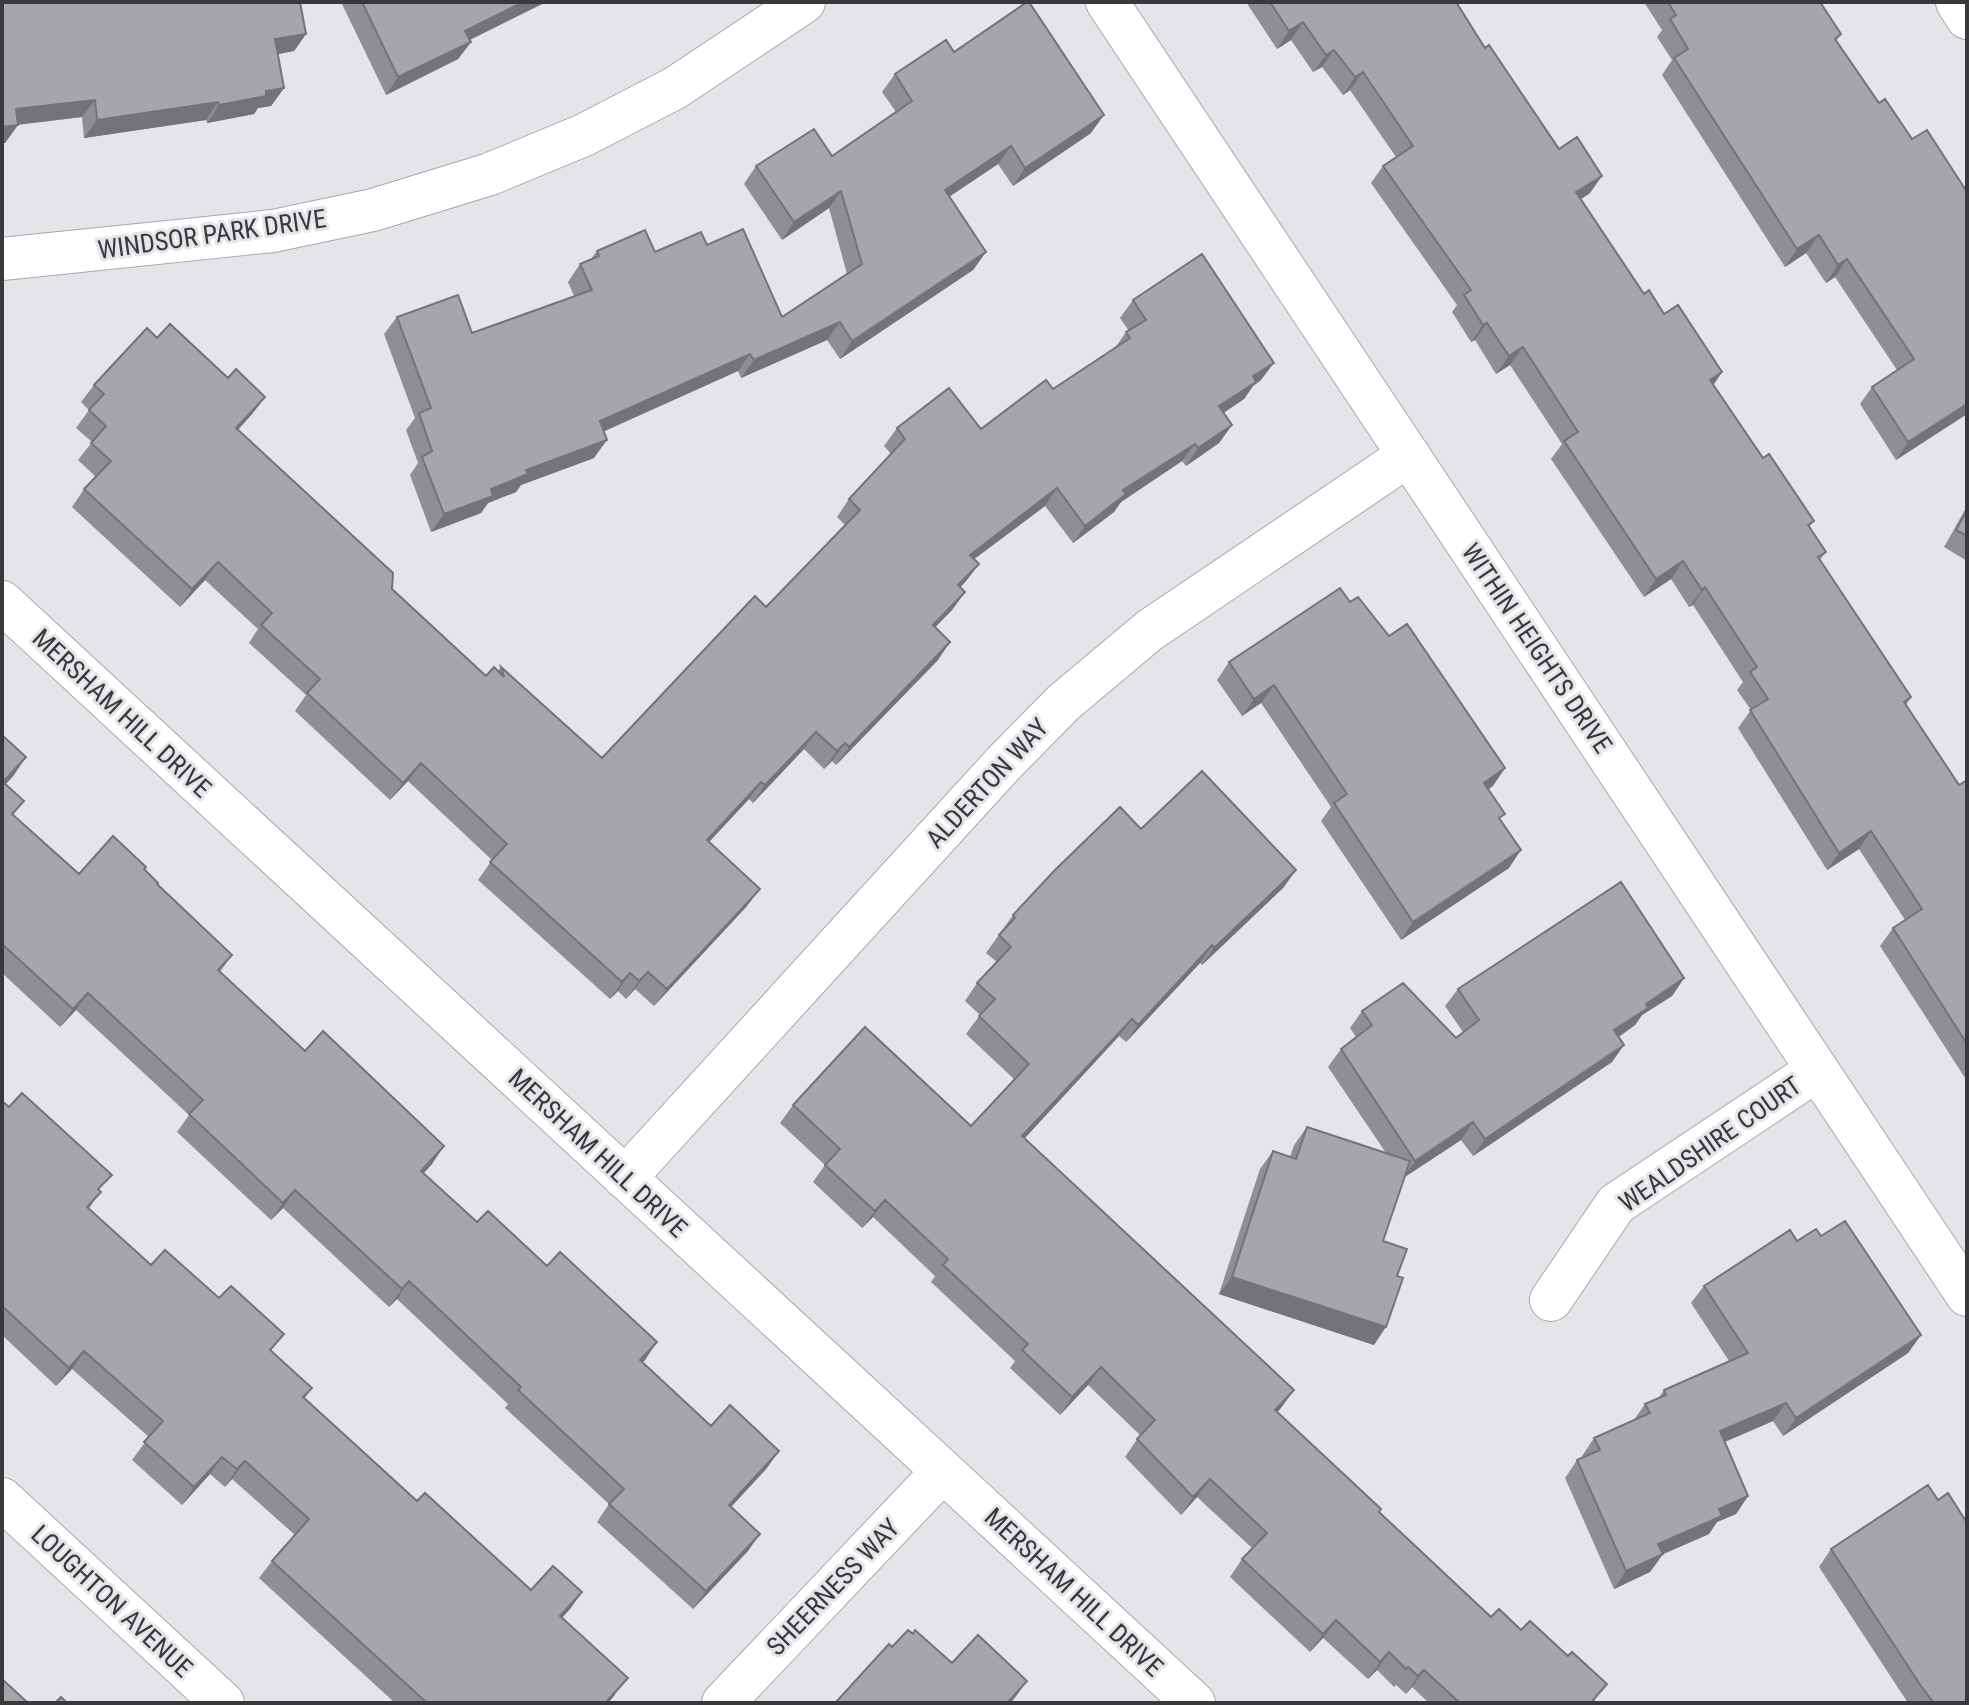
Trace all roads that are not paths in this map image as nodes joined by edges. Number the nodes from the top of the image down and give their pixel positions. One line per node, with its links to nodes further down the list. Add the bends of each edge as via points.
1 (804, 2): 5 (street, WINDSOR PARK DRIVE, via 675,88 584,135 490,174 373,210 273,231)
2 (1107, 2): 6 (street, WITHIN HEIGHTS DRIVE)
3 (1957, 2): 4 (street)
4 (1967, 18)
5 (2, 259)
6 (1409, 455): 8 (street, WITHIN HEIGHTS DRIVE); 9 (street, ALDERTON WAY, via 1150,630 1063,703)
7 (2, 602): 9 (street, MERSHAM HILL DRIVE)
8 (1817, 1070): 10 (street, WITHIN HEIGHTS DRIVE); 11 (street, WEALDSHIRE COURT, via 1616,1204)
9 (625, 1178): 12 (street, MERSHAM HILL DRIVE)
10 (1967, 1295)
11 (1551, 1300)
12 (943, 1471): 15 (street, SHEERNESS WAY); 16 (street, MERSHAM HILL DRIVE)
13 (2, 1499): 14 (street, LOUGHTON AVENUE)
14 (223, 1703)
15 (723, 1703)
16 (1194, 1703)

